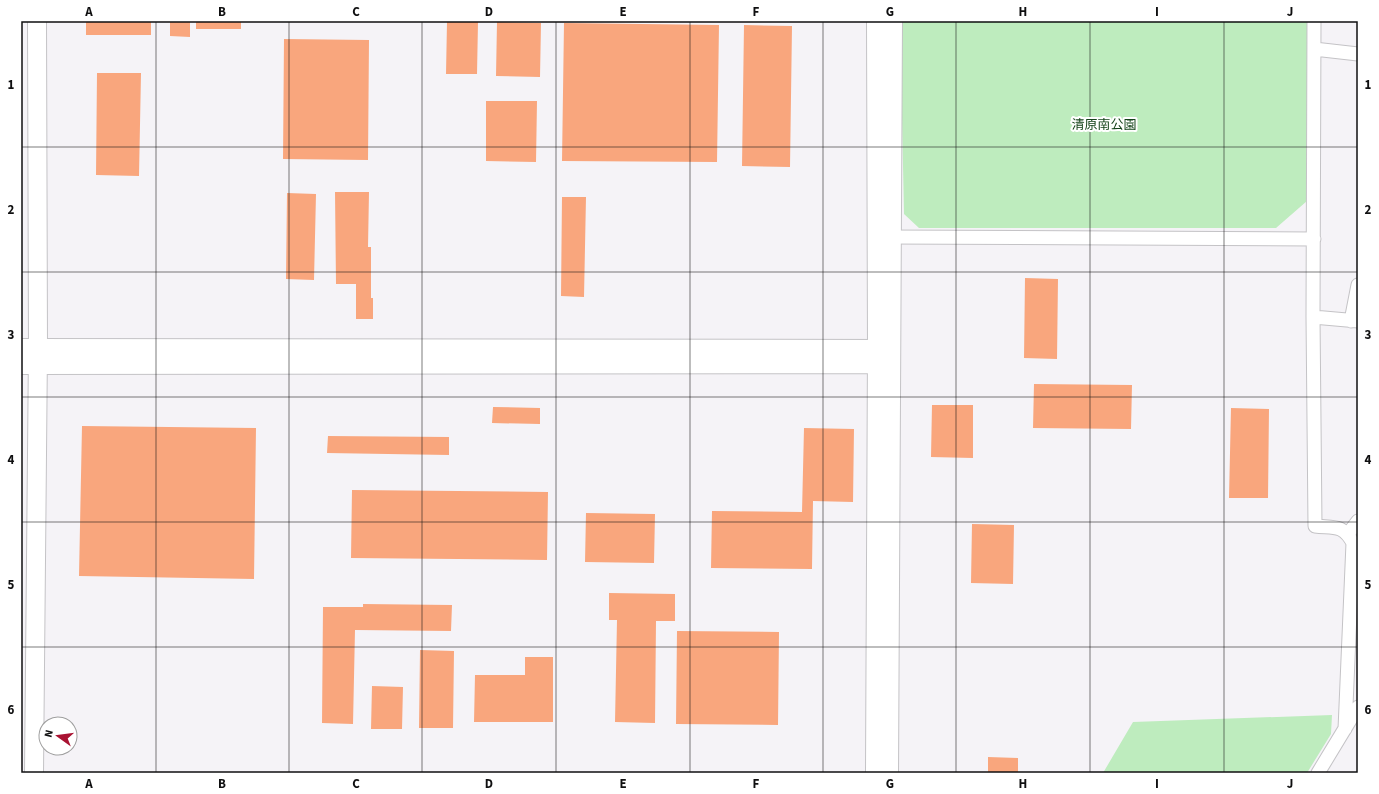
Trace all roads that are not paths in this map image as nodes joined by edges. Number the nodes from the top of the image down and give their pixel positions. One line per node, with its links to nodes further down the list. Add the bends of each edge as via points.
1 (37, 21): 13 (street)
2 (876, 21): 7 (street)
3 (893, 21): 7 (street)
4 (1314, 21): 5 (street)
5 (1314, 49): 6 (street); 8 (street)
6 (1358, 54)
7 (884, 237): 8 (street); 12 (street)
8 (1314, 239): 10 (street)
9 (1358, 284): 11 (street)
10 (1313, 317): 11 (street); 15 (street, via 1315,526 1340,528)
11 (1355, 321)
12 (884, 356): 13 (street); 19 (street); 20 (street)
13 (29, 357): 18 (street)
14 (1358, 521): 15 (street)
15 (1348, 534): 17 (street, via 1353,543)
16 (1358, 707): 17 (street)
17 (1344, 729): 21 (street)
18 (34, 773)
19 (875, 773)
20 (889, 773)
21 (1318, 773)

